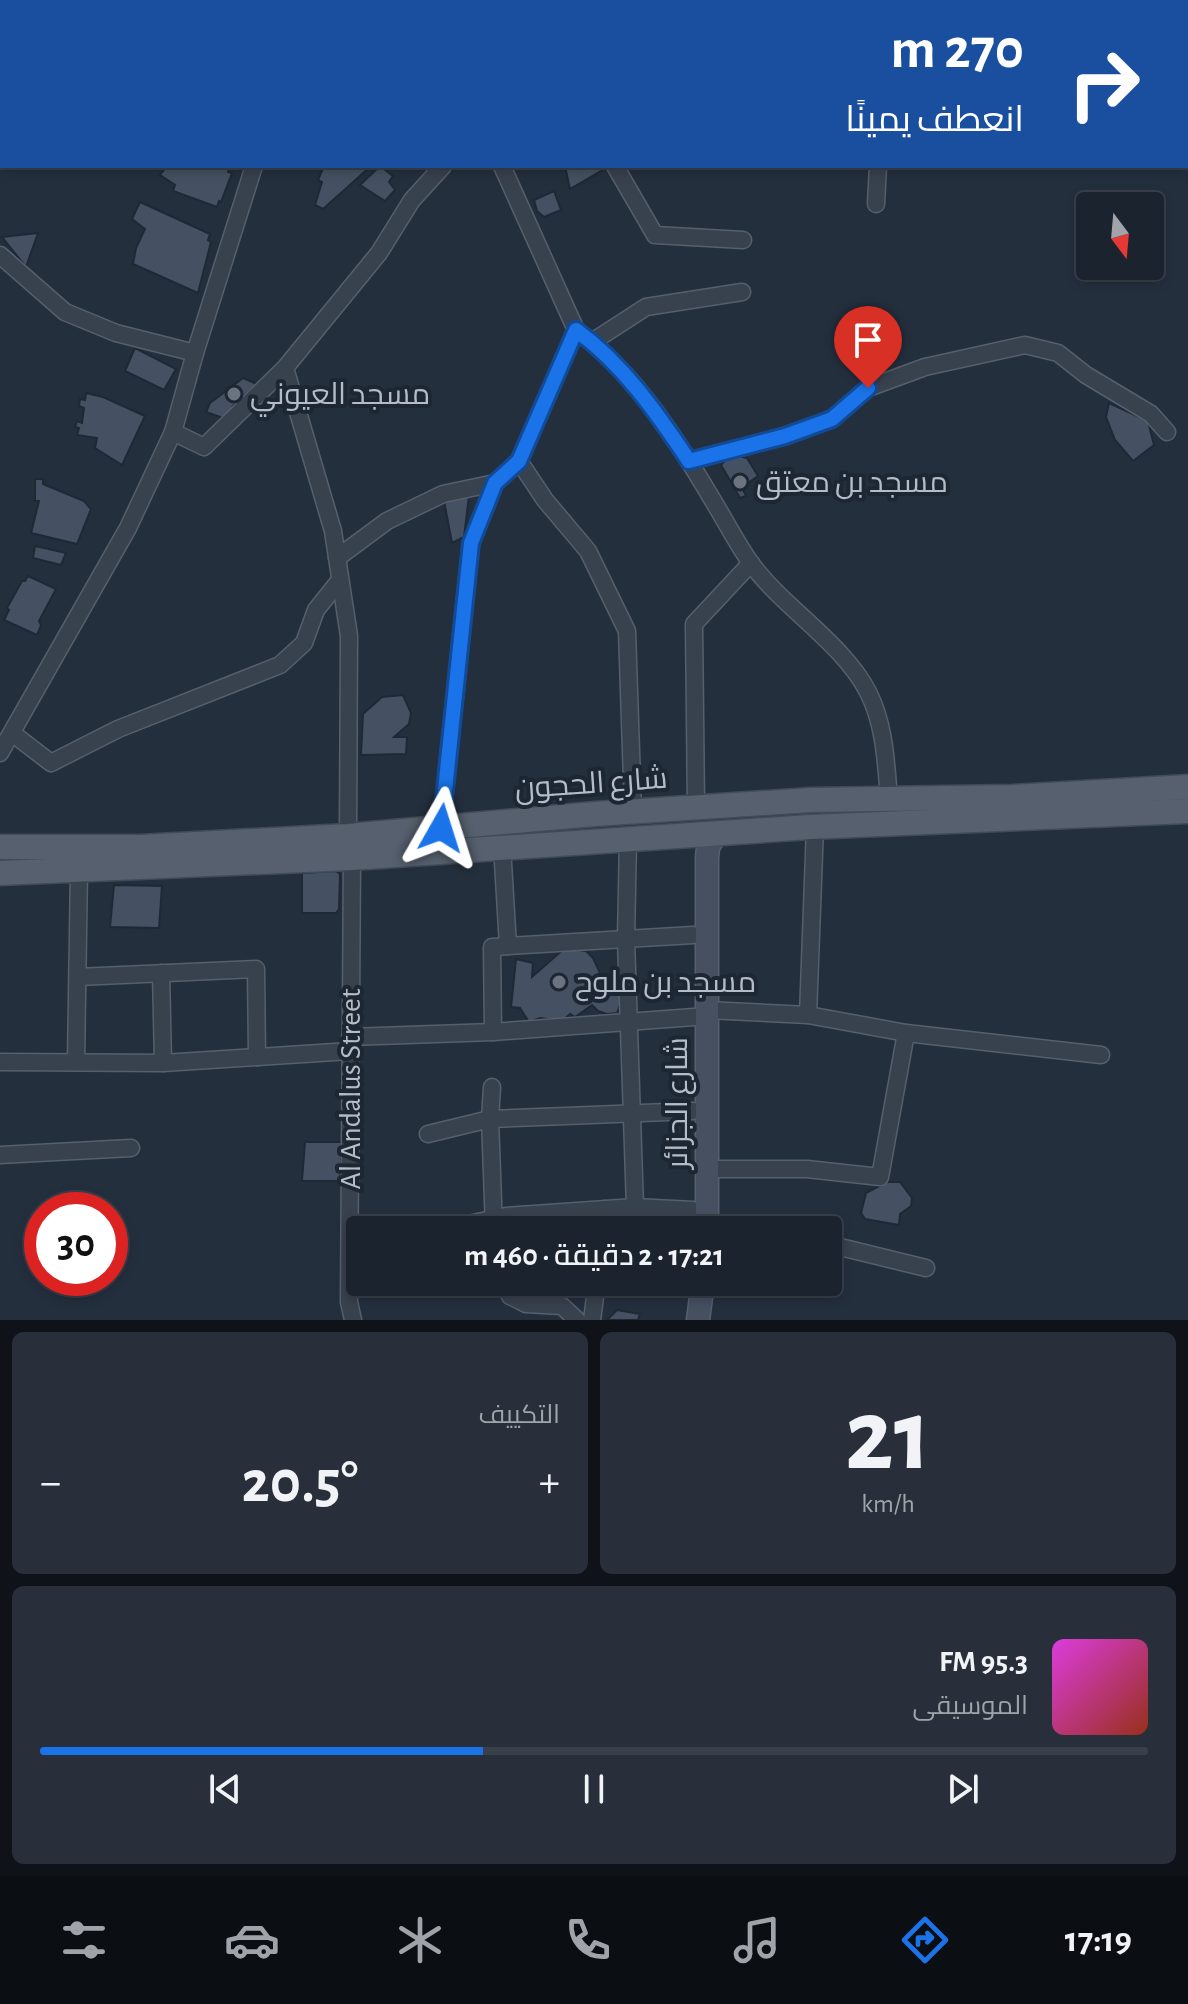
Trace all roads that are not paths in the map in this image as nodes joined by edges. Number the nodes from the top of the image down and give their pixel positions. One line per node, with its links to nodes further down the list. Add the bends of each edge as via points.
1 (253, 168): 12 (street)
2 (441, 168): 13 (street)
3 (503, 168): 10 (street)
4 (616, 168): 7 (street, via 655,235)
5 (878, 168): 6 (street)
6 (876, 204)
7 (743, 240)
8 (0, 255): 12 (street, via 65,312 116,333)
9 (742, 292): 11 (street, via 646,307)
10 (576, 330): 11 (street); 16 (street)
11 (592, 342): 17 (street, via 653,407)
12 (195, 353): 14 (street)
13 (285, 368): 14 (street, via 204,447); 19 (street, Al Andalus Street)
14 (173, 432): 22 (street, via 128,528)
15 (1167, 432): 17 (street, via 1151,414 1058,353 1025,345 925,367 868,388 832,419)
16 (519, 461): 18 (street); 27 (street, via 588,551 627,631)
17 (689, 461): 20 (street)
18 (495, 483): 19 (street, via 443,494 387,521); 30 (street, via 471,543)
19 (337, 558): 21 (street, Al Andalus Street)
20 (751, 563): 25 (street, via 868,691 884,744); 26 (street, via 694,624)
21 (340, 580): 22 (street, via 316,610 304,643 280,665 118,729 51,763); 36 (street, Al Andalus Street, via 349,636)
22 (12, 733): 23 (street)
23 (0, 753)
24 (1188, 787): 25 (main road, شارع الحجون)
25 (889, 799): 26 (main road, شارع الحجون)
26 (696, 807): 27 (main road, شارع الحجون)
27 (633, 811): 30 (main road, شارع الحجون)
28 (1188, 811): 29 (main road, شارع الحجون)
29 (815, 827): 31 (main road, شارع الحجون); 45 (street)
30 (441, 828): 36 (main road, شارع الحجون)
31 (716, 834): 32 (main road, شارع الحجون); 44 (street, شارع الجزائر, via 707,852)
32 (686, 836): 33 (main road, شارع الحجون); 39 (street, شارع الجزائر, via 693,852)
33 (628, 838): 34 (main road, شارع الحجون); 40 (street)
34 (502, 846): 36 (main road, شارع الحجون); 41 (street)
35 (0, 847): 36 (main road, شارع الحجون)
36 (350, 847): 37 (main road, شارع الحجون); 49 (street, Al Andalus Street)
37 (79, 869): 38 (main road, شارع الحجون); 43 (street)
38 (0, 873)
39 (693, 935): 40 (street); 44 (street, شارع الجزائر)
40 (626, 940): 41 (street); 46 (street)
41 (508, 946): 47 (street, via 492,947)
42 (161, 973): 43 (street); 51 (street, via 256,969); 54 (street)
43 (78, 977): 53 (street)
44 (703, 1015): 45 (street); 46 (street); 56 (street, شارع الجزائر); 62 (street, شارع الجزائر)
45 (808, 1015): 48 (street)
46 (628, 1020): 47 (street); 57 (street)
47 (493, 1032): 49 (street)
48 (906, 1033): 50 (street); 62 (street, via 880,1177 807,1169)
49 (350, 1044): 51 (street); 65 (street, Al Andalus Street)
50 (1101, 1055)
51 (257, 1057): 54 (street)
52 (0, 1062): 53 (street)
53 (76, 1062): 54 (street)
54 (163, 1063)
55 (492, 1087): 58 (street)
56 (693, 1111): 57 (street); 70 (street, شارع الجزائر)
57 (631, 1114): 58 (street); 63 (street)
58 (490, 1119): 59 (street); 66 (street)
59 (428, 1134)
60 (131, 1148): 61 (street)
61 (0, 1155)
62 (707, 1169): 71 (street, شارع الجزائر)
63 (635, 1207): 64 (street); 69 (street)
64 (605, 1209): 67 (street); 68 (street)
65 (353, 1216)
66 (494, 1216)
67 (506, 1216)
68 (604, 1216)
69 (675, 1216)
70 (693, 1216)
71 (707, 1216)
72 (842, 1247): 73 (street)
73 (926, 1268)
74 (350, 1296): 79 (street, Al Andalus Street)
75 (510, 1296): 80 (street, via 526,1304 562,1306)
76 (595, 1296): 81 (street)
77 (687, 1296): 82 (street)
78 (701, 1296): 83 (street)
79 (353, 1320)
80 (577, 1320)
81 (592, 1320)
82 (684, 1320)
83 (698, 1320)

